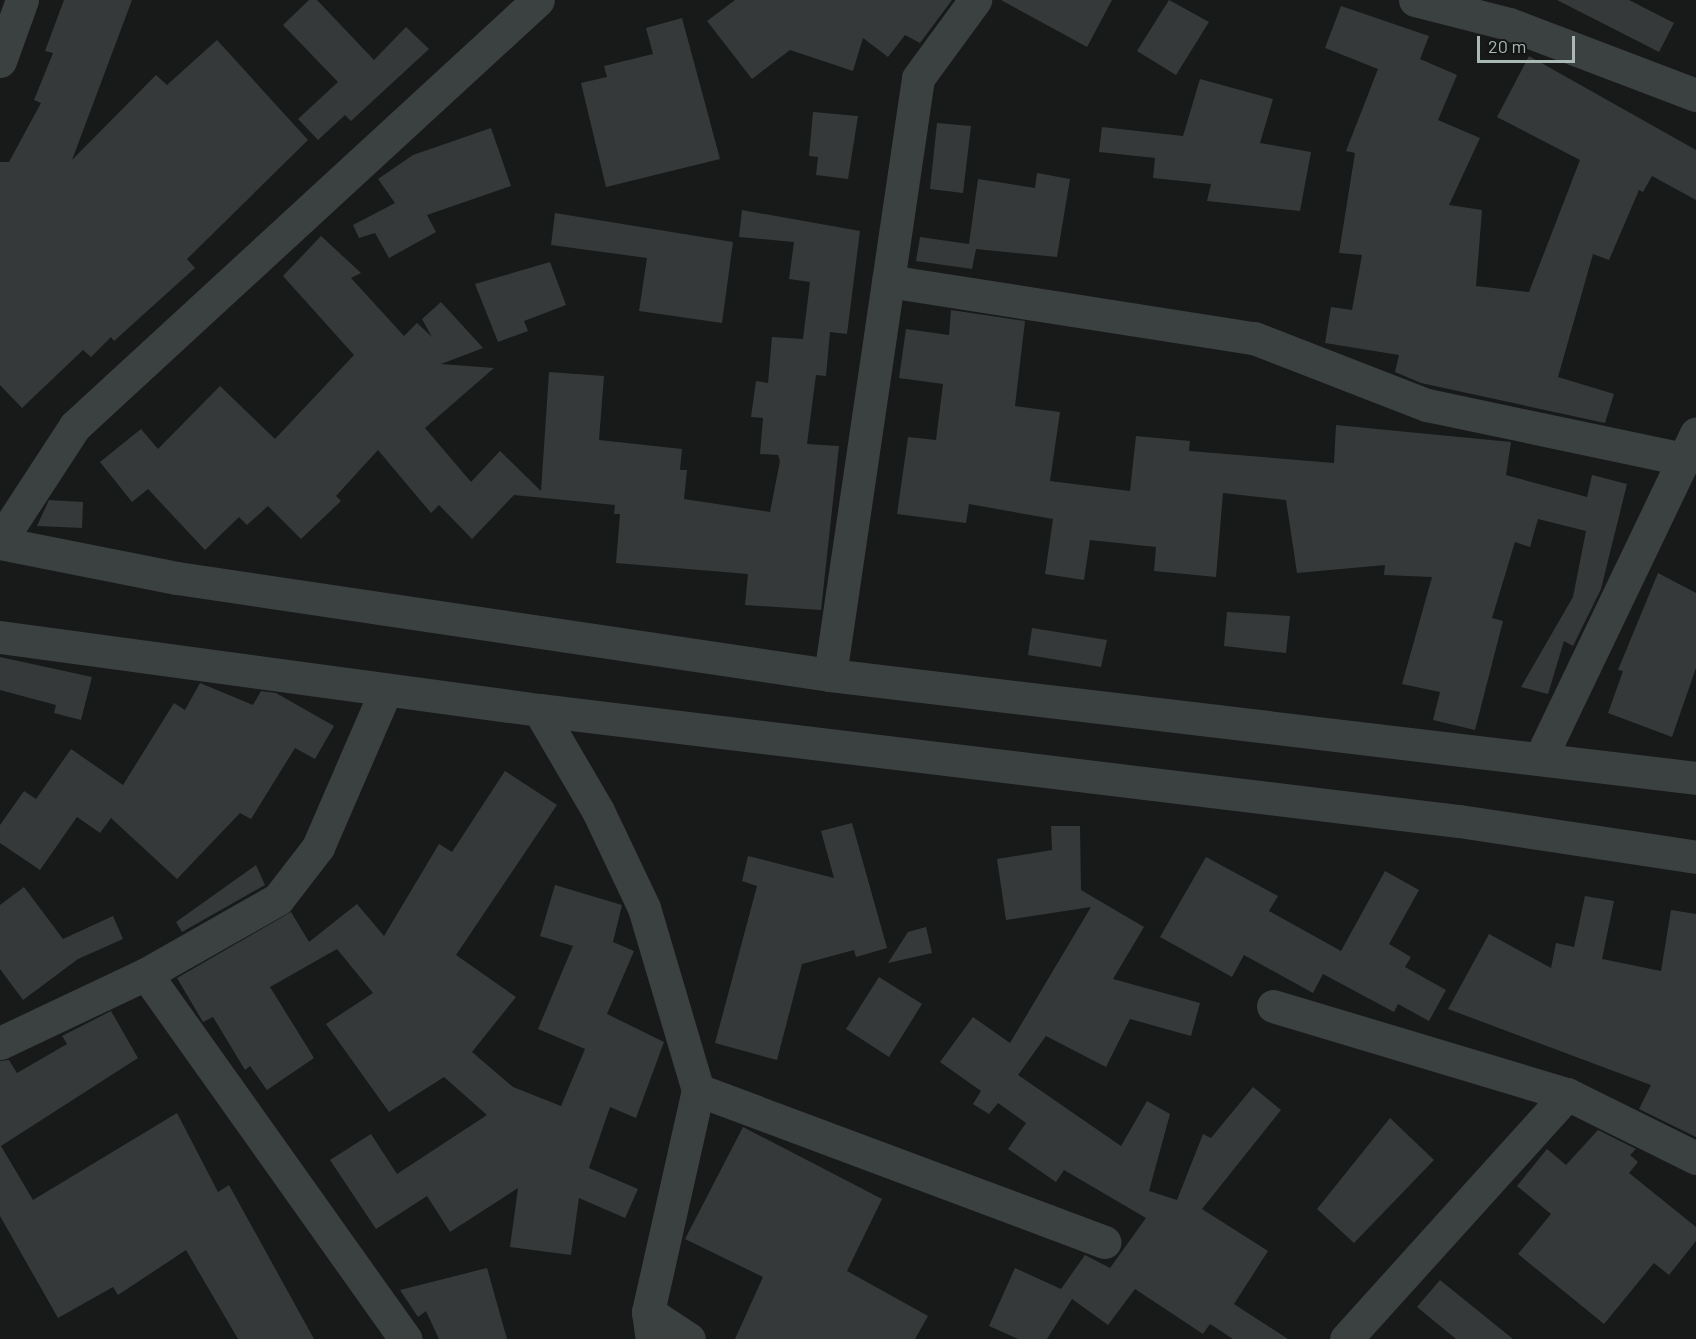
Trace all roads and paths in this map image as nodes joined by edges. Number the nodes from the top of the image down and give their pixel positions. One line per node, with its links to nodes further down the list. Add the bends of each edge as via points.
1 (22, 0): 5 (street)
2 (538, 0): 9 (street, via 75,426)
3 (975, 0): 7 (street, via 918,78)
4 (1415, 0): 6 (street, via 1509,24)
5 (0, 61)
6 (1696, 95)
7 (888, 281): 8 (street, via 1254,338 1427,405); 11 (street)
8 (1690, 446): 14 (street)
9 (0, 542): 11 (street, via 177,578)
10 (0, 637): 12 (street)
11 (830, 675): 14 (street)
12 (386, 690): 13 (street); 17 (street, via 318,847 278,899)
13 (539, 710): 16 (street, via 1459,821); 20 (street, via 598,811 644,908)
14 (1540, 759): 15 (street)
15 (1696, 777)
16 (1696, 857)
17 (146, 974): 19 (street); 25 (street)
18 (1273, 1006): 21 (street)
19 (0, 1043)
20 (698, 1090): 23 (street); 24 (street)
21 (1567, 1094): 22 (street); 27 (street)
22 (1696, 1158)
23 (1105, 1242)
24 (650, 1325): 26 (street)
25 (405, 1339)
26 (688, 1339)
27 (1346, 1339)

